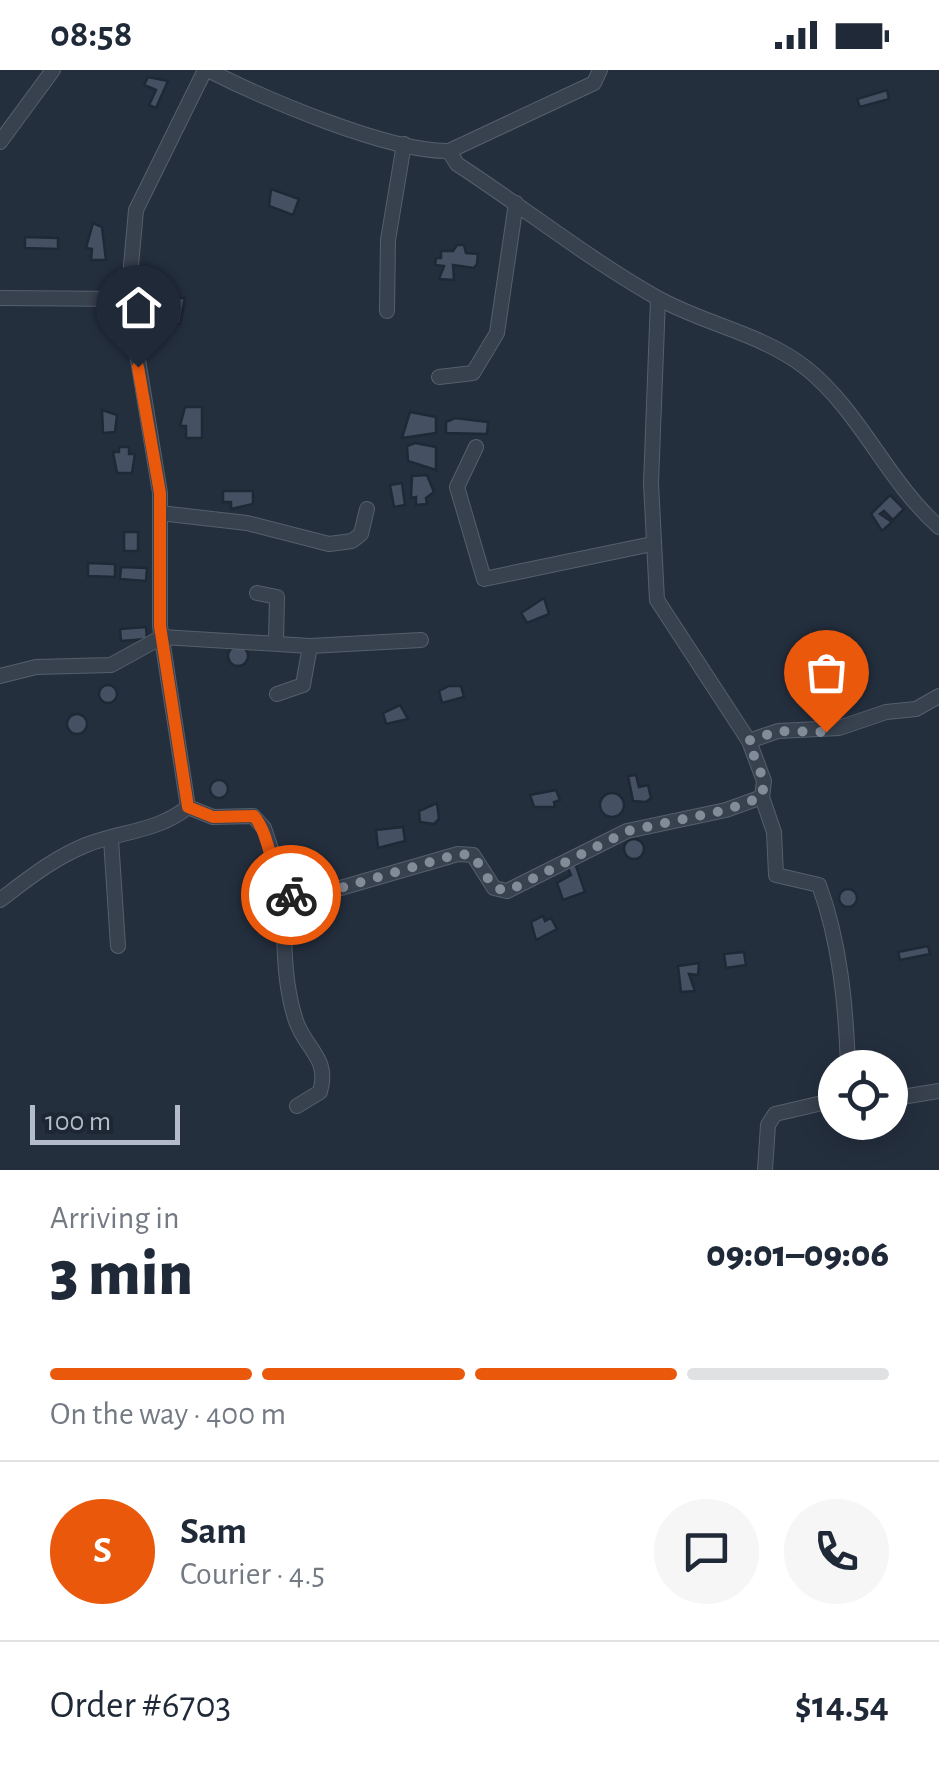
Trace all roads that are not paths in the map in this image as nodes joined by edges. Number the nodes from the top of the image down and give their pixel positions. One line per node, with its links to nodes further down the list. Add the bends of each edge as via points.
1 (53, 70): 4 (street)
2 (206, 70): 5 (street, via 311,116); 9 (street, via 136,210)
3 (600, 70): 6 (street, via 594,83)
4 (0, 142)
5 (404, 144): 6 (street); 11 (street, via 388,240)
6 (449, 151): 7 (street, via 457,164)
7 (516, 203): 10 (street); 12 (street, via 493,344 474,373)
8 (0, 298): 9 (street)
9 (128, 299): 15 (street)
10 (658, 299): 16 (street, via 702,314 809,370); 17 (street)
11 (387, 311)
12 (439, 377)
13 (476, 447): 17 (street, via 457,487 484,580)
14 (367, 508): 15 (street, via 361,534 329,544 247,523)
15 (160, 513): 19 (street)
16 (939, 526)
17 (652, 544): 26 (street, via 660,609)
18 (257, 593): 20 (street, via 277,598)
19 (162, 637): 20 (street); 23 (street, via 111,665 36,667); 28 (street)
20 (276, 640): 22 (street)
21 (422, 640): 22 (street)
22 (310, 646): 24 (street, via 303,685)
23 (0, 676)
24 (277, 694)
25 (939, 696): 26 (street, via 916,709 839,728 778,731)
26 (748, 741): 27 (street, via 764,781)
27 (762, 797): 30 (street, via 628,831 508,891 494,888 473,855 458,854 306,898); 33 (street, via 774,832 776,875 819,884 828,908)
28 (188, 807): 29 (street); 30 (street, via 213,817 254,816)
29 (112, 839): 31 (street, via 38,869); 32 (street)
30 (286, 894): 37 (street, via 296,1021 325,1074 320,1092)
31 (0, 900)
32 (118, 946)
33 (846, 1050)
34 (939, 1092): 35 (street)
35 (908, 1096)
36 (818, 1104): 38 (street, via 775,1114)
37 (297, 1106)
38 (765, 1170)

